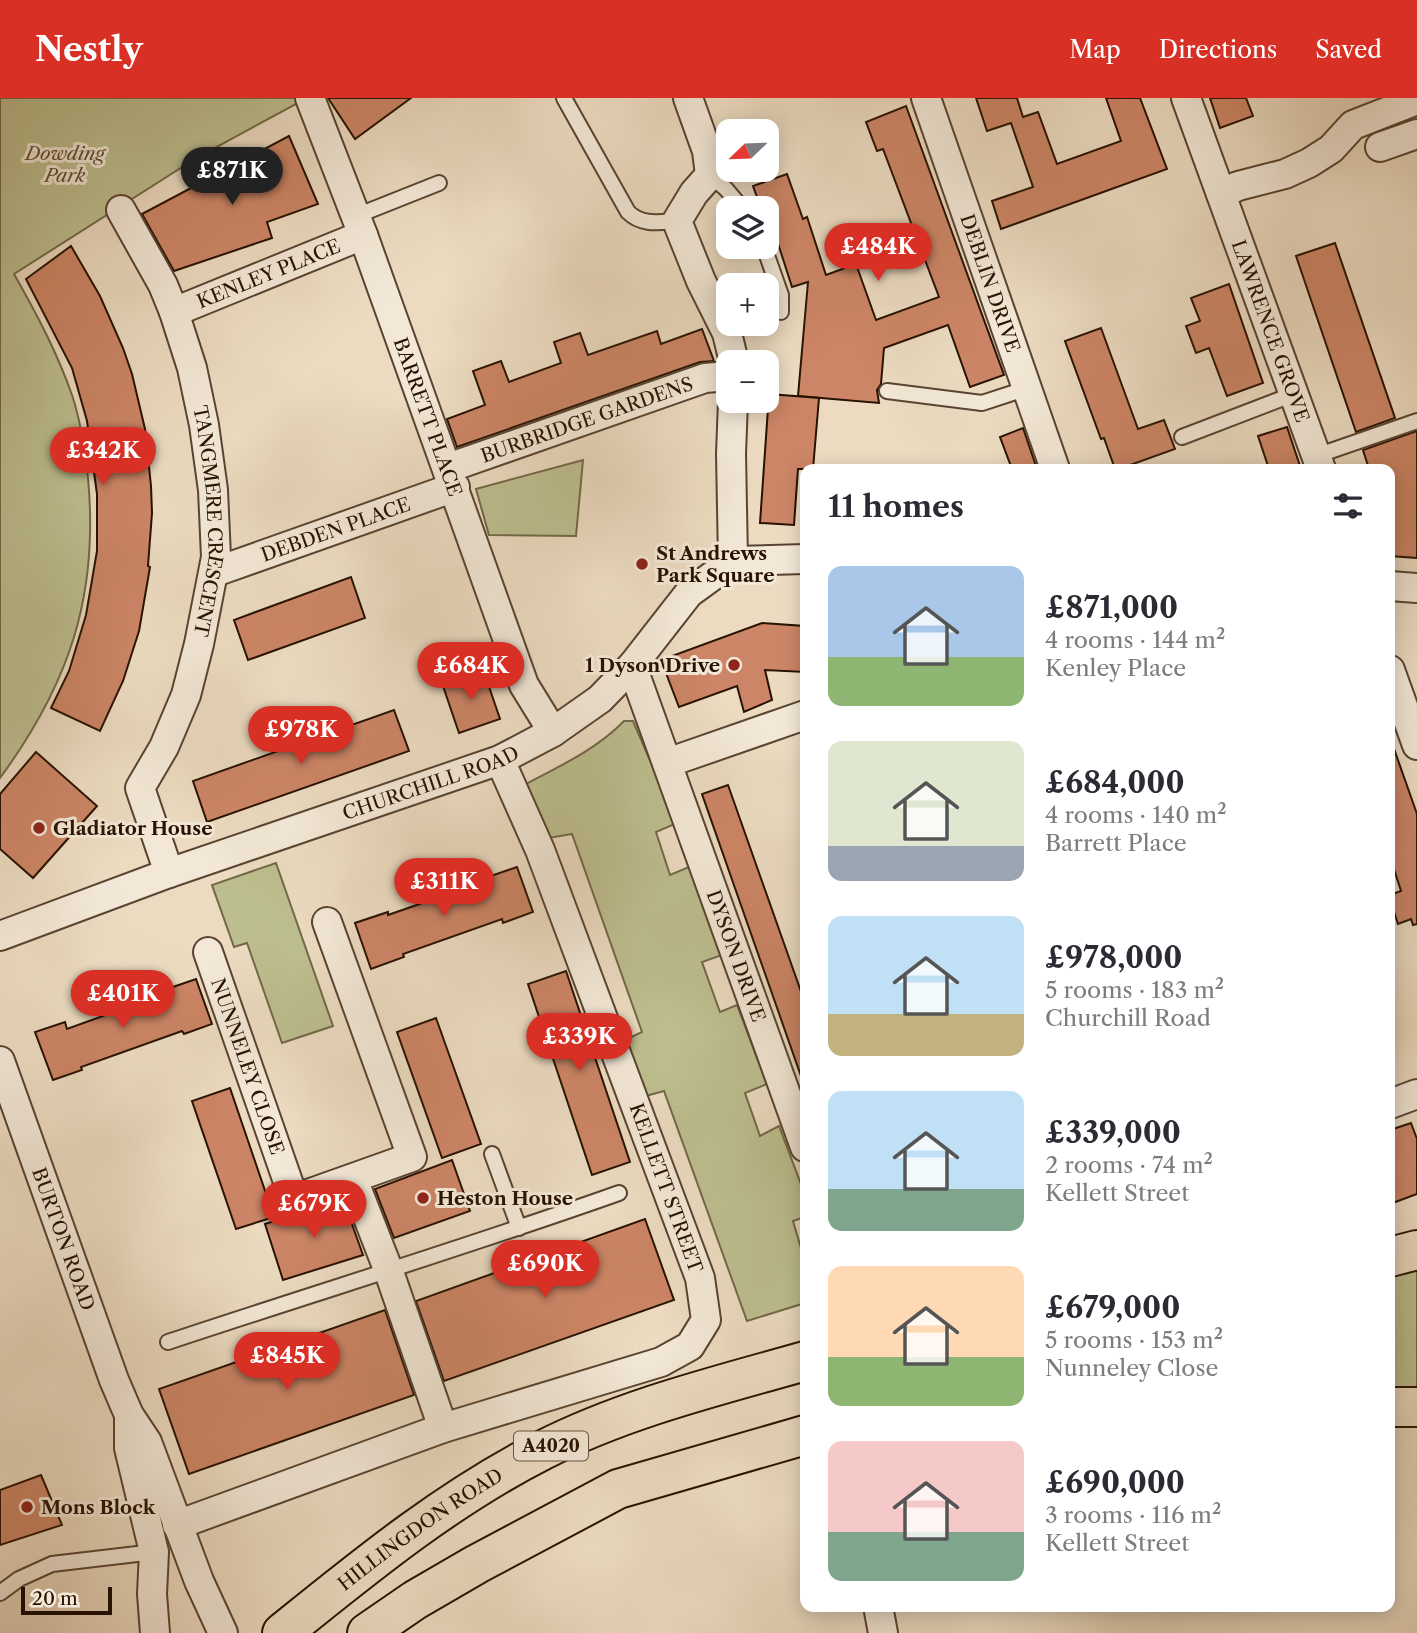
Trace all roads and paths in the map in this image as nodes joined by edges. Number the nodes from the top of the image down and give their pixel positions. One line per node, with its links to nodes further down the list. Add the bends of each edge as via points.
1 (310, 98): 15 (street, BARRETT PLACE)
2 (564, 98): 14 (lane, via 628,212 647,222)
3 (688, 98): 9 (street, via 707,151)
4 (926, 98): 21 (street, DEBLIN DRIVE)
5 (1186, 98): 11 (street, LAWRENCE GROVE)
6 (1417, 100): 11 (street, via 1353,125 1331,149 1309,163)
7 (1417, 135): 8 (street)
8 (1380, 147)
9 (710, 175): 12 (lane); 14 (street)
10 (439, 183): 15 (lane)
11 (1221, 194): 23 (street, LAWRENCE GROVE)
12 (732, 196)
13 (121, 209): 17 (street, TANGMERE CRESCENT)
14 (677, 221): 19 (street)
15 (359, 225): 17 (street, KENLEY PLACE); 29 (street, BARRETT PLACE)
16 (768, 259): 18 (lane, via 781,295)
17 (174, 312): 32 (street, TANGMERE CRESCENT, via 204,425 214,490)
18 (781, 312)
19 (731, 350)
20 (716, 377): 29 (street, BURBRIDGE GARDENS)
21 (1028, 388): 22 (lane, via 982,402); 28 (street, DEBLIN DRIVE)
22 (887, 391)
23 (1294, 394): 26 (lane); 27 (street, LAWRENCE GROVE)
24 (733, 413): 31 (street)
25 (1417, 421): 27 (lane)
26 (1182, 437)
27 (1318, 462)
28 (1053, 464)
29 (451, 478): 32 (street, DEBDEN PLACE); 38 (street, BARRETT PLACE, via 524,685)
30 (800, 559): 31 (street)
31 (733, 561): 35 (street, CHURCHILL ROAD, via 688,593)
32 (215, 572): 42 (street, TANGMERE CRESCENT, via 186,695 140,788)
33 (1395, 586): 34 (street)
34 (1417, 588)
35 (632, 666): 38 (street, CHURCHILL ROAD, via 600,699); 41 (street, DYSON DRIVE)
36 (1395, 684): 39 (street)
37 (800, 717): 41 (street)
38 (553, 732): 40 (street, CHURCHILL ROAD)
39 (1417, 745)
40 (500, 760): 42 (street, CHURCHILL ROAD); 62 (street, KELLETT STREET, via 540,850 700,1278 706,1320 690,1346 661,1362)
41 (667, 763): 49 (street, DYSON DRIVE)
42 (169, 873): 44 (street, CHURCHILL ROAD)
43 (327, 922): 51 (street, NUNNELEY CLOSE, via 412,1157)
44 (0, 936)
45 (208, 953): 51 (street, NUNNELEY CLOSE, via 294,1199)
46 (0, 1061): 61 (street, BURTON ROAD)
47 (1417, 1094): 48 (street)
48 (1395, 1102)
49 (800, 1133)
50 (492, 1154): 53 (lane)
51 (353, 1179): 56 (street)
52 (619, 1193): 53 (lane)
53 (519, 1228): 56 (lane)
54 (1417, 1250): 55 (main road)
55 (1395, 1255)
56 (388, 1269): 57 (lane); 62 (street)
57 (168, 1342)
58 (800, 1362): 70 (main road, HILLINGDON ROAD / A4020, via 637,1410 544,1449 464,1494)
59 (1395, 1407): 60 (main road)
60 (1417, 1407)
61 (129, 1415): 64 (street, BURTON ROAD, via 147,1442); 65 (street, BURTON ROAD, via 129,1448)
62 (443, 1428): 64 (street, KELLETT STREET)
63 (800, 1436): 71 (main road, via 618,1489 477,1564)
64 (177, 1525): 69 (street, BURTON ROAD)
65 (154, 1552): 66 (lane, via 52,1564); 68 (street, BURTON ROAD)
66 (0, 1594)
67 (879, 1612): 72 (street)
68 (155, 1633)
69 (223, 1633)
70 (282, 1633)
71 (367, 1633)
72 (883, 1633)

